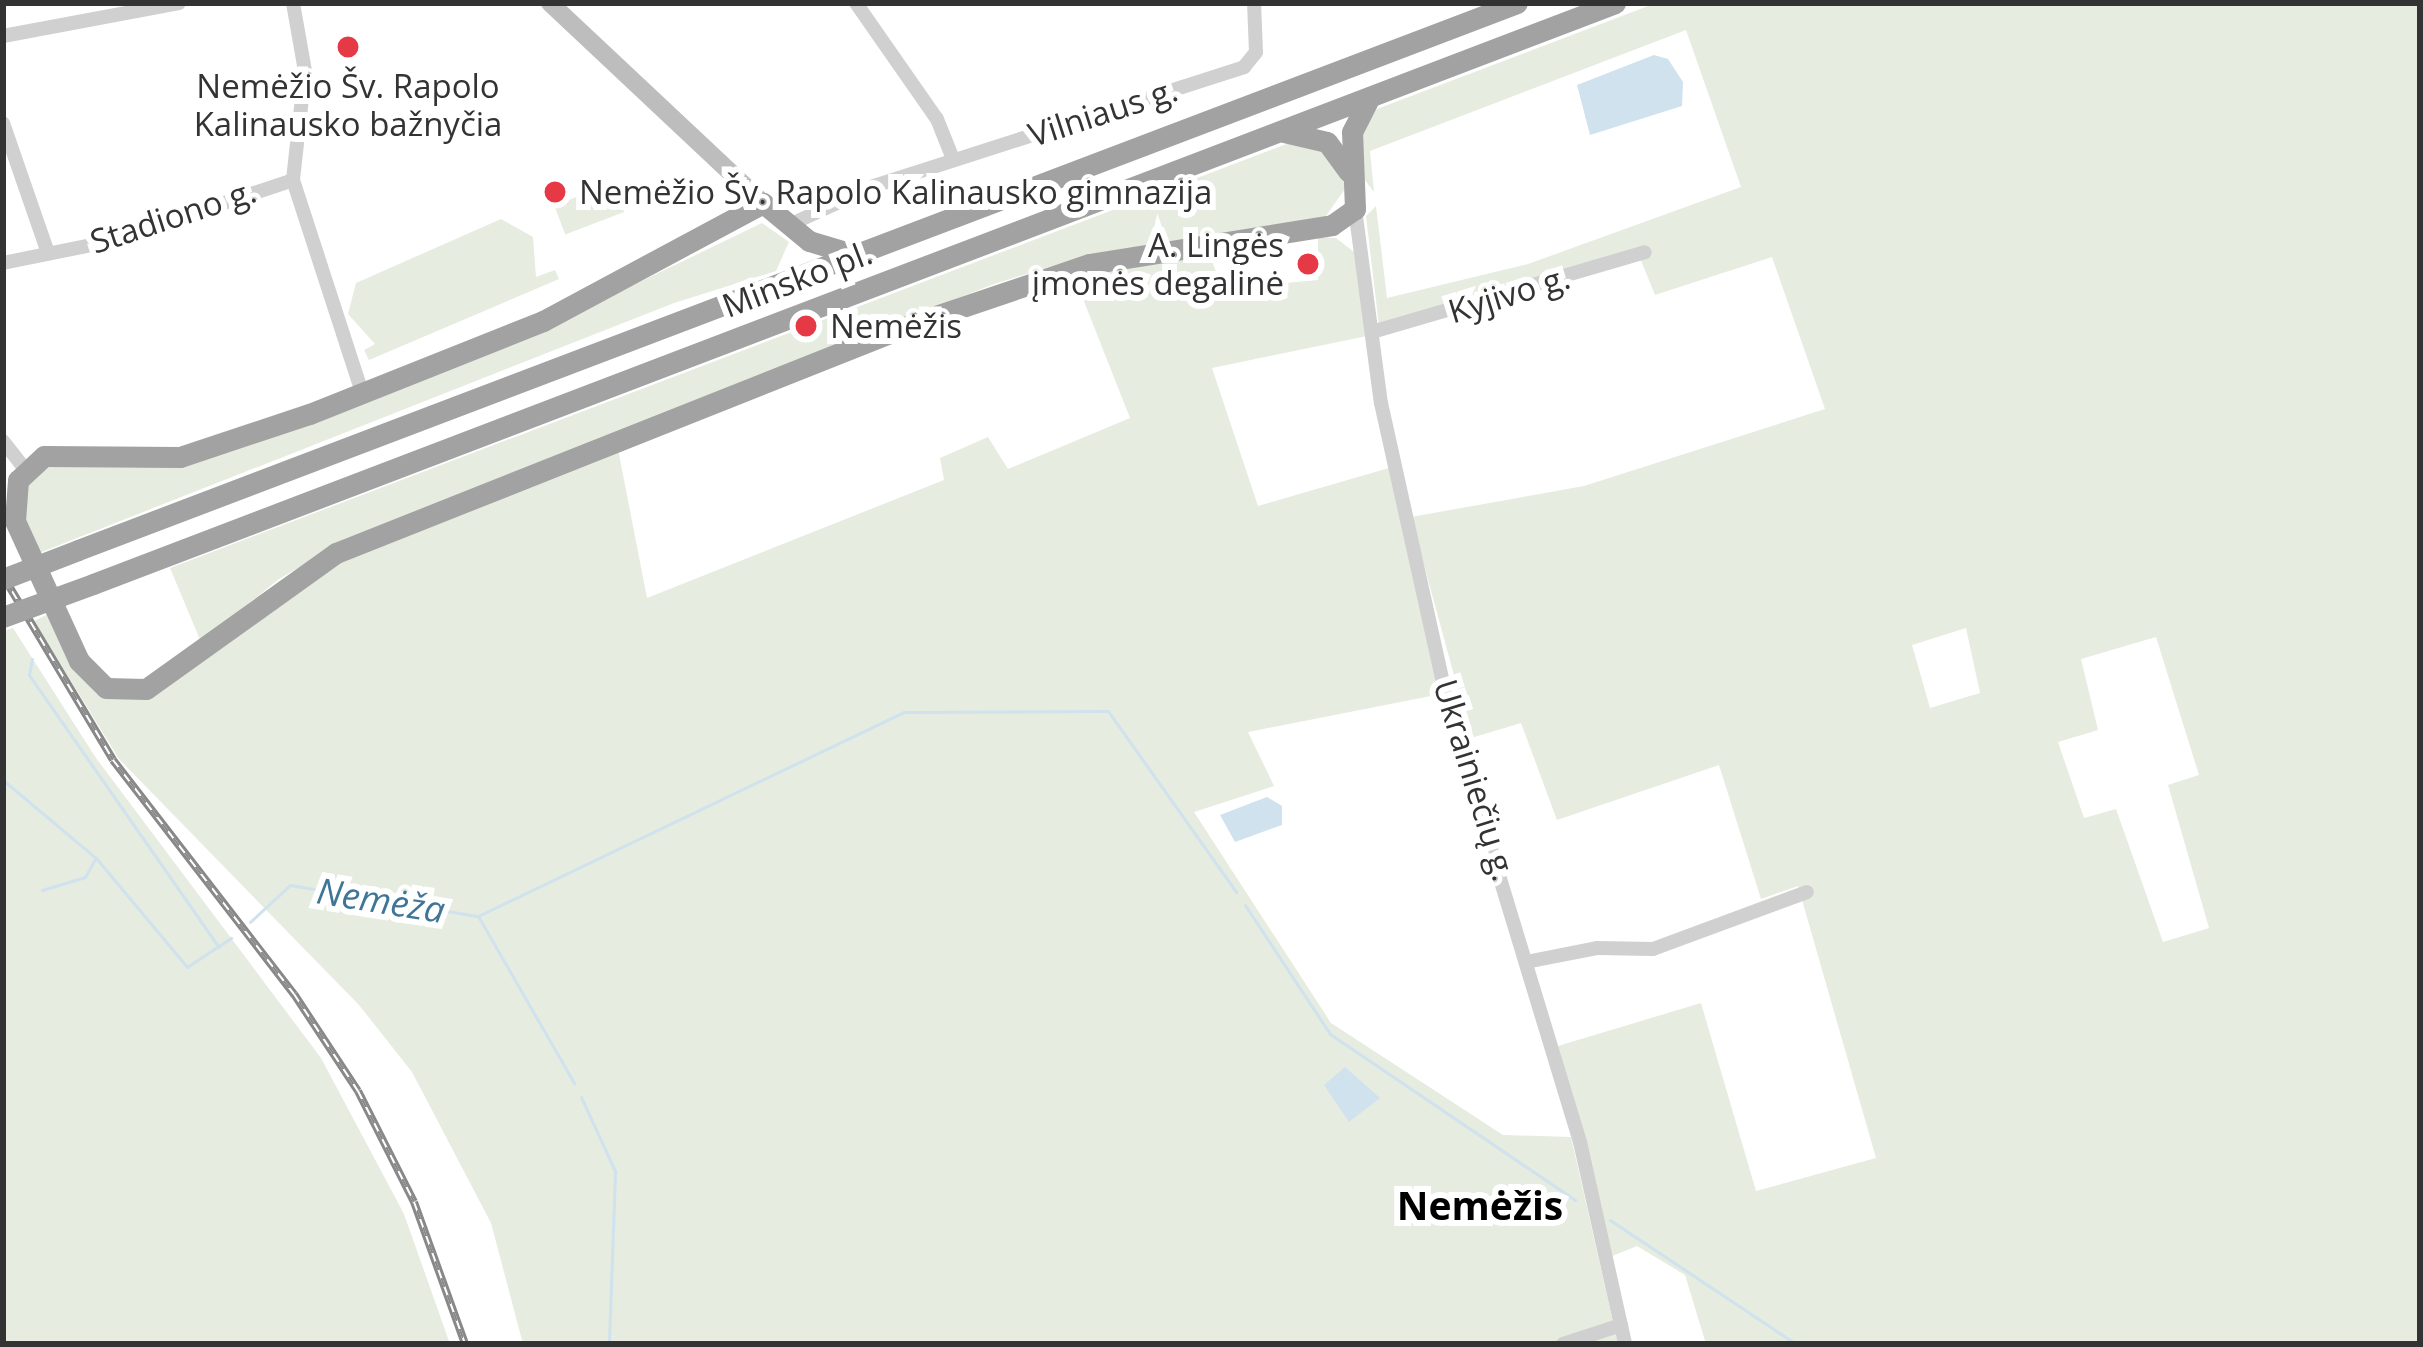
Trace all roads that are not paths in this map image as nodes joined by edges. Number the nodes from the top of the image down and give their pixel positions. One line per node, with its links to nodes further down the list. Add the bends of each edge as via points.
1 (179, 3): 8 (street)
2 (292, 3): 14 (street, Stadiono g., via 305,71)
3 (551, 3): 15 (main road)
4 (856, 3): 12 (street, via 937,118)
5 (1254, 3): 12 (street, Vilniaus g., via 1251,61)
6 (1517, 3): 20 (highway, Minsko pl.)
7 (1615, 3): 9 (highway, Minsko pl.)
8 (3, 36)
9 (1370, 97): 11 (highway, Minsko pl.); 13 (highway, via 1352,132)
10 (3, 123): 19 (street, Stadiono g.)
11 (1279, 131): 13 (highway, via 1327,142); 28 (highway, Minsko pl., bridge)
12 (952, 159): 17 (street, Vilniaus g., via 810,210)
13 (1351, 178): 16 (highway)
14 (292, 180): 19 (street, Stadiono g.); 24 (street, Stadiono g.)
15 (764, 203): 17 (highway); 24 (highway, via 543,322)
16 (1355, 209): 23 (street, Ukrainiečių g.); 26 (highway, via 1305,233 1089,264 915,323 336,553 164,681 131,692 96,681 62,630 15,521 14,494)
17 (789, 228): 20 (highway); 22 (highway, via 791,262)
18 (1646, 252): 23 (street, Kyjivo g.)
19 (48, 254): 21 (street)
20 (856, 255): 22 (highway, Minsko pl.)
21 (3, 263)
22 (773, 286): 27 (highway, Minsko pl., bridge)
23 (1372, 332): 30 (street, Ukrainiečių g., via 1450,714)
24 (363, 394): 26 (highway, via 180,457 58,453)
25 (3, 440): 26 (street)
26 (25, 469)
27 (3, 579)
28 (3, 617)
29 (1807, 892): 30 (street, via 1653,949 1597,948)
30 (1526, 962): 31 (street, Ukrainiečių g., via 1580,1142)
31 (1621, 1325): 32 (street); 33 (street, Ukrainiečių g.)
32 (1563, 1344)
33 (1625, 1344)

